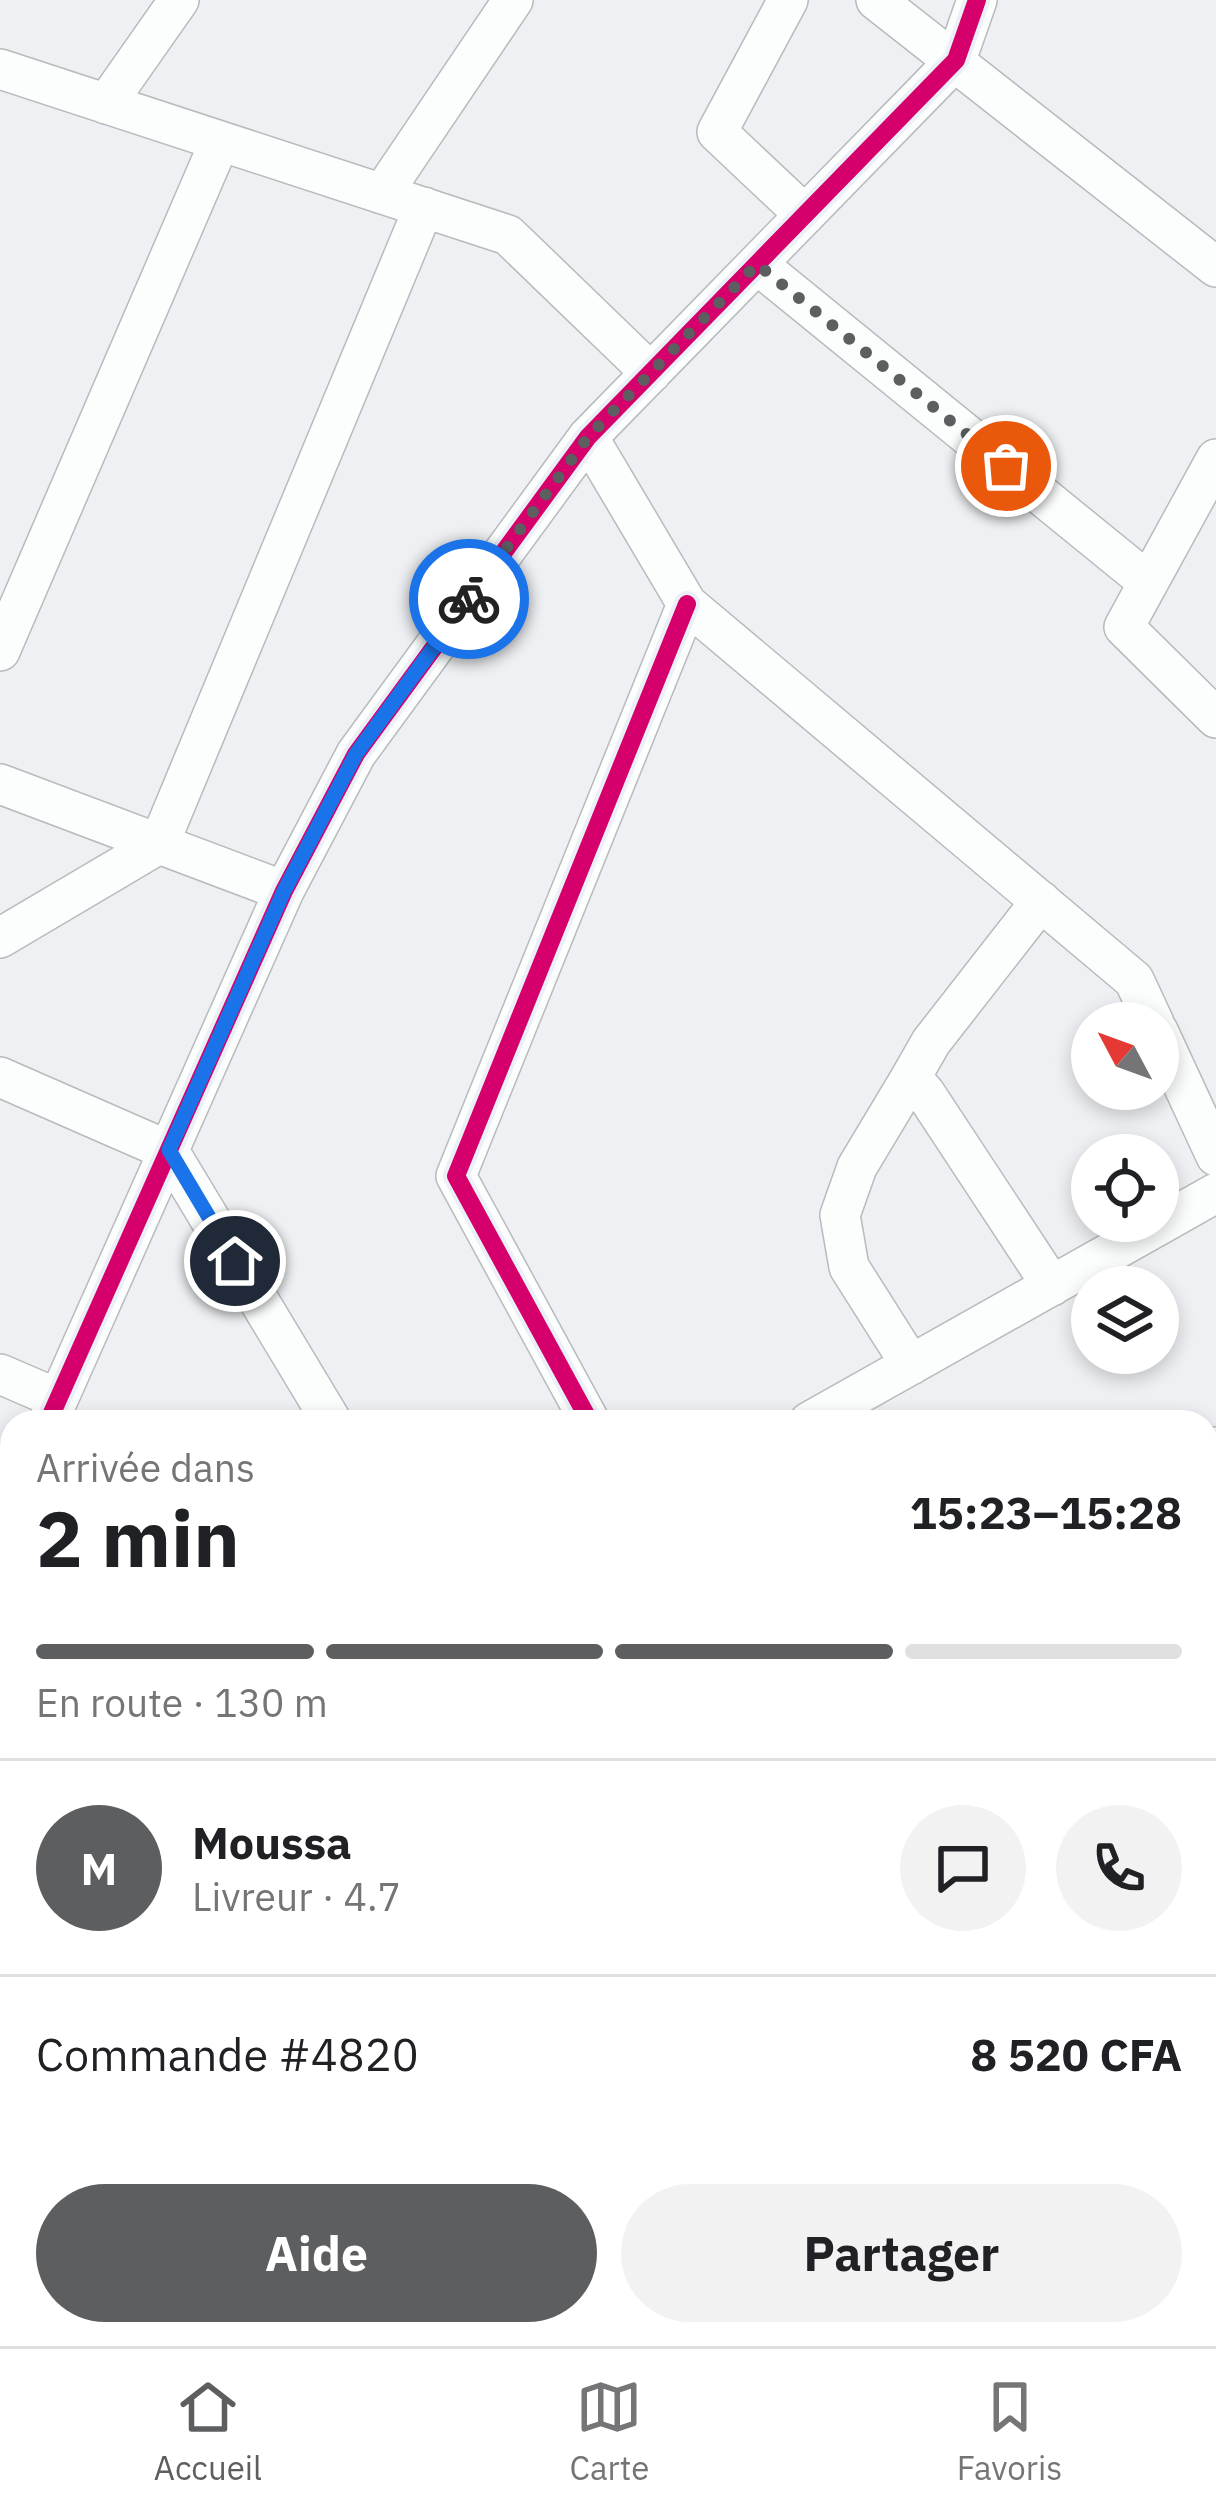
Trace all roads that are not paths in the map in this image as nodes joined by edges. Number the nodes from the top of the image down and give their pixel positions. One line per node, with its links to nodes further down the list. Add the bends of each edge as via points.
1 (179, 0): 8 (street)
2 (512, 0): 10 (street)
3 (788, 0): 12 (street, via 717,132)
4 (877, 0): 6 (street)
5 (976, 0): 6 (street)
6 (956, 60): 12 (street); 14 (street)
7 (2, 74): 8 (street)
8 (106, 104): 9 (street)
9 (220, 141): 10 (street); 20 (street)
10 (382, 194): 11 (street)
11 (424, 207): 15 (street, via 508,235); 23 (street)
12 (805, 215): 13 (street)
13 (757, 264): 15 (street); 18 (street)
14 (1216, 267)
15 (651, 373): 16 (street)
16 (588, 437): 19 (street); 24 (street, via 356,754)
17 (1216, 459): 18 (street)
18 (1148, 582): 21 (street, via 1124,627)
19 (687, 604): 25 (street); 39 (street, via 456,1176)
20 (0, 651)
21 (1216, 718)
22 (0, 784): 23 (street)
23 (159, 844): 24 (street); 26 (street)
24 (284, 891): 31 (street)
25 (1041, 901): 27 (street, via 1134,980); 30 (street)
26 (0, 938)
27 (1144, 1002)
28 (1179, 1076): 32 (street)
29 (0, 1077): 31 (street)
30 (910, 1078): 34 (street); 35 (street, via 856,1167 841,1215 849,1267)
31 (169, 1150): 37 (street); 38 (street)
32 (1216, 1156)
33 (1213, 1201): 34 (street)
34 (1052, 1286): 35 (street)
35 (910, 1364): 40 (street)
36 (0, 1374): 37 (street)
37 (53, 1410)
38 (325, 1410)
39 (583, 1410)
40 (830, 1410)

